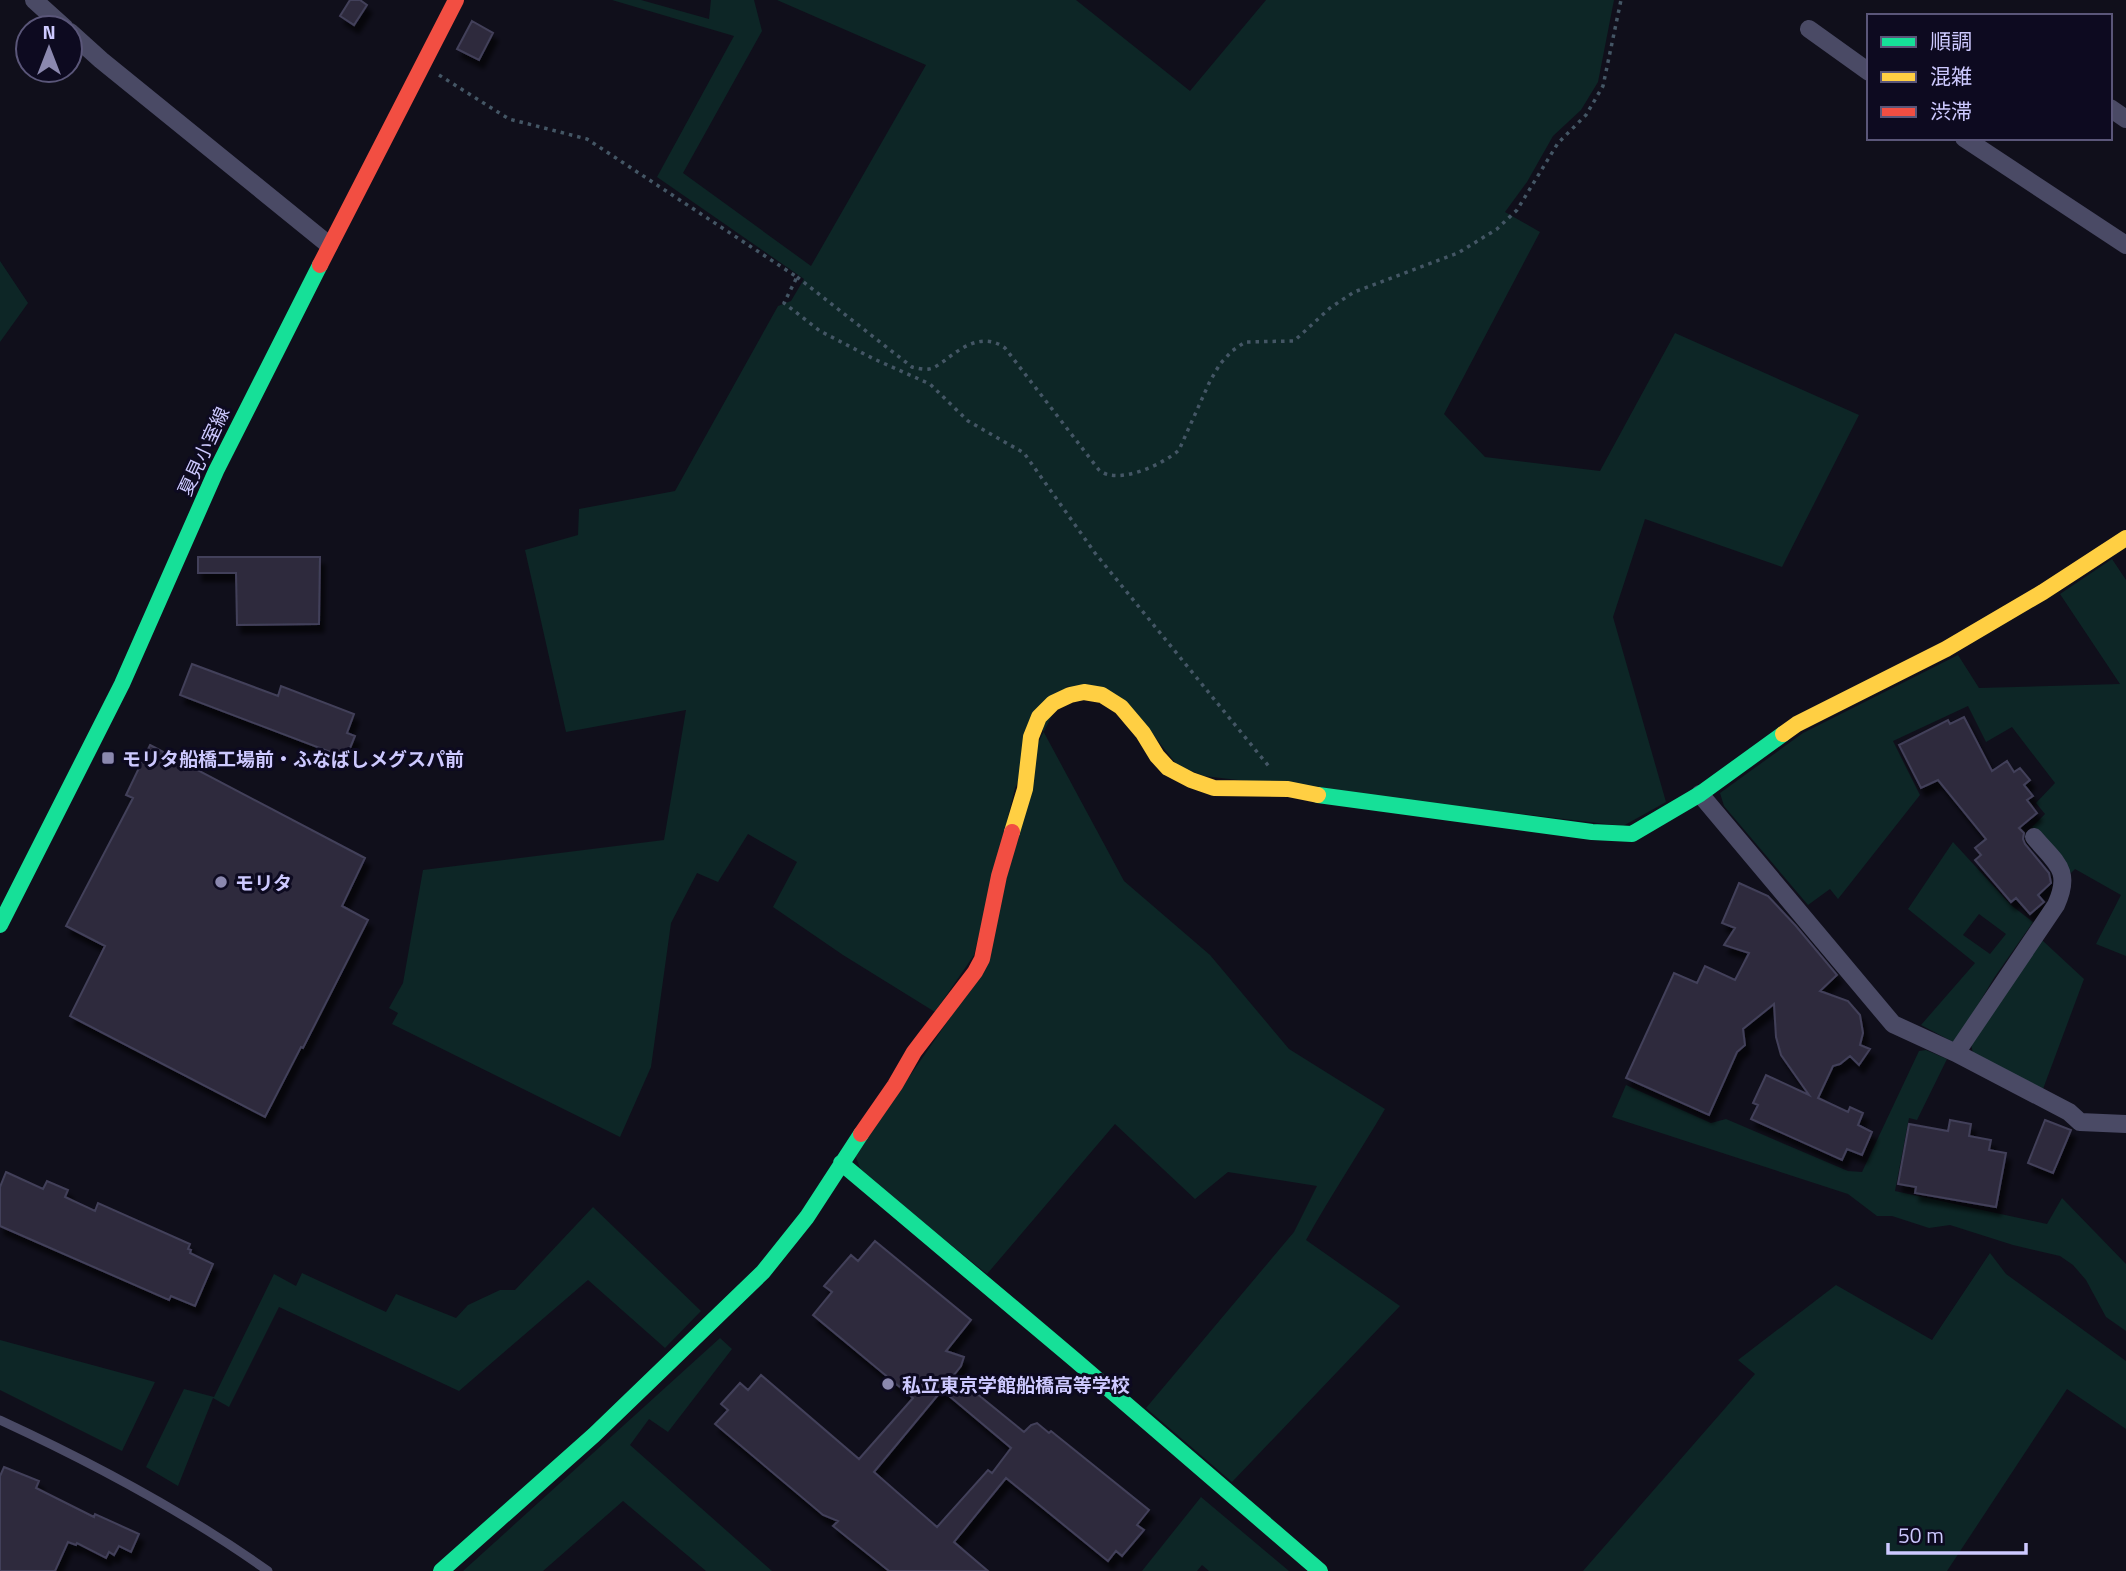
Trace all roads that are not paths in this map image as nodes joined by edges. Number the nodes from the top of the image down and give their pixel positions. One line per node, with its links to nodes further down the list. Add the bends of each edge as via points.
1 (34, 0): 3 (street)
2 (456, 0): 8 (street, 夏見小室線)
3 (50, 14)
4 (1809, 29): 6 (street)
5 (84, 45): 8 (street)
6 (1867, 71)
7 (1967, 140): 9 (street)
8 (329, 245): 13 (street, 夏見小室線, via 216,471 122,684)
9 (2126, 245)
10 (2126, 538): 11 (street, via 1946,649 1797,724)
11 (1700, 794): 15 (street, via 1893,1024); 17 (street, via 1632,834 1288,789 1214,788 1168,768 1121,707 1102,695 1070,695 1039,717 1031,737 1025,789 999,876 982,958)
12 (2034, 837): 15 (street, via 2062,869 2063,891)
13 (9, 897): 14 (street, 夏見小室線)
14 (0, 925)
15 (1956, 1053): 16 (street, via 2070,1112 2080,1122)
16 (2126, 1125)
17 (841, 1163): 20 (street, via 807,1217 763,1272 594,1435); 21 (street)
18 (0, 1420): 19 (lane, via 127,1483)
19 (268, 1571)
20 (441, 1571)
21 (1320, 1571)

